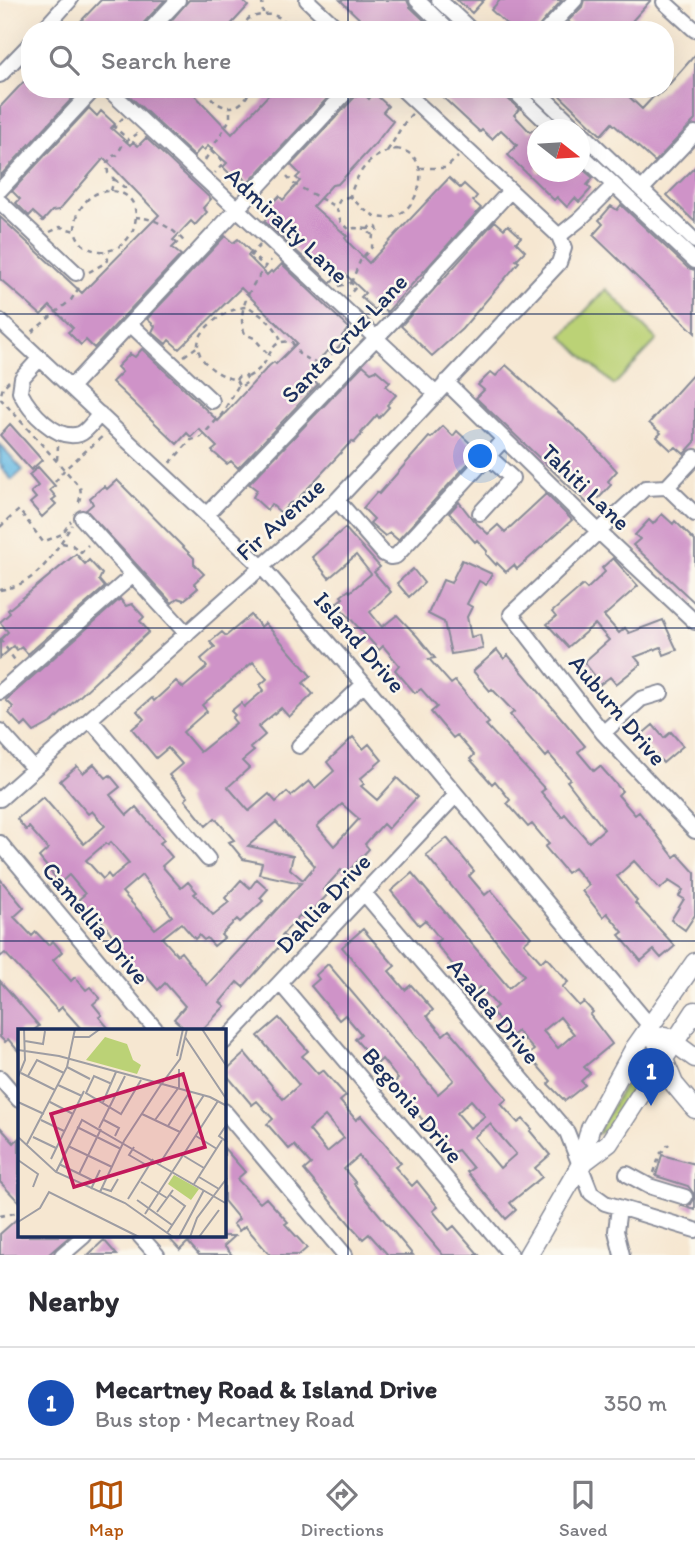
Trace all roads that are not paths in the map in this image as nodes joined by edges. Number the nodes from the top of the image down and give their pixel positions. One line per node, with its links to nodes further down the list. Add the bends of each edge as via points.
1 (71, 0): 8 (street)
2 (178, 0): 9 (street)
3 (307, 0): 10 (street)
4 (417, 0): 11 (street)
5 (439, 0): 12 (street)
6 (575, 0): 13 (street)
7 (664, 2): 14 (street)
8 (51, 21)
9 (158, 21)
10 (329, 21)
11 (439, 21)
12 (461, 21)
13 (555, 21)
14 (695, 30)
15 (21, 53): 16 (street)
16 (0, 75)
17 (86, 98): 30 (street)
18 (117, 98): 33 (street, Admiralty Lane)
19 (341, 98): 33 (street)
20 (412, 98): 31 (street)
21 (521, 98): 23 (street)
22 (545, 98): 24 (street)
23 (543, 119)
24 (567, 119)
25 (695, 133): 29 (street)
26 (590, 140): 29 (street)
27 (590, 163): 28 (street)
28 (614, 185): 35 (street, Fir Avenue); 36 (street)
29 (642, 189): 34 (street)
30 (0, 190)
31 (510, 191): 35 (street); 40 (street, Santa Cruz Lane)
32 (0, 202): 37 (street)
33 (237, 209): 39 (street); 40 (street, Admiralty Lane)
34 (695, 241)
35 (562, 242): 42 (street, Fir Avenue, via 559,263)
36 (695, 261)
37 (76, 273)
38 (0, 321): 41 (street, Island Drive)
39 (130, 324): 43 (street); 45 (street)
40 (376, 339): 44 (street, Admiralty Lane); 53 (street, Santa Cruz Lane)
41 (40, 358): 43 (street, Island Drive); 46 (street, via 22,379 20,392 52,430 80,434)
42 (446, 382): 44 (street, Fir Avenue); 47 (street, Tahiti Lane)
43 (71, 387): 46 (street, Island Drive)
44 (435, 393): 51 (street, Fir Avenue)
45 (212, 401)
46 (100, 414): 53 (street, Island Drive)
47 (504, 439): 48 (street); 56 (street, Tahiti Lane)
48 (488, 456): 51 (street, via 396,556 384,554); 52 (street, via 512,478)
49 (695, 457): 50 (street)
50 (667, 487): 54 (street); 56 (street, via 645,488)
51 (337, 500): 57 (street, Fir Avenue)
52 (480, 513)
53 (207, 514): 57 (street, Island Drive)
54 (695, 514)
55 (77, 515): 58 (street)
56 (599, 533): 59 (street, Tahiti Lane); 66 (street, Auburn Drive, via 511,614)
57 (261, 566): 60 (street, Fir Avenue); 61 (street, Island Drive)
58 (133, 575): 60 (street); 62 (street)
59 (695, 622)
60 (187, 634): 64 (street, Fir Avenue)
61 (365, 684): 67 (street); 69 (street, Island Drive)
62 (0, 692)
63 (661, 693): 66 (street, via 641,699)
64 (90, 719): 68 (street, Fir Avenue); 73 (street)
65 (0, 731): 68 (street)
66 (603, 733): 71 (street, Auburn Drive)
67 (299, 746)
68 (34, 769): 70 (street, Fir Avenue)
69 (456, 795): 74 (street, Dahlia Drive); 78 (street, Island Drive)
70 (0, 799)
71 (695, 831)
72 (0, 844): 79 (street, Camellia Drive)
73 (208, 859)
74 (364, 893): 76 (street, Dahlia Drive); 88 (street, Azalea Drive, via 567,1132)
75 (695, 962): 78 (main road)
76 (280, 984): 80 (street, Dahlia Drive); 98 (street, Begonia Drive)
77 (695, 1011): 81 (main road)
78 (650, 1026): 81 (main road, Island Drive); 83 (main road, Island Drive); 88 (main road, via 590,1129)
79 (155, 1029)
80 (226, 1040)
81 (675, 1043): 82 (main road, Island Drive); 83 (main road)
82 (695, 1058)
83 (663, 1061): 86 (main road, Island Drive, via 674,1084); 88 (main road, via 609,1143)
84 (0, 1078): 85 (street)
85 (18, 1099)
86 (695, 1109)
87 (226, 1113): 97 (street)
88 (581, 1164): 91 (street, Azalea Drive, via 591,1193); 99 (main road)
89 (627, 1174): 90 (street)
90 (685, 1197)
91 (619, 1208): 92 (street, Azalea Drive); 100 (street, via 616,1231)
92 (695, 1230)
93 (82, 1238): 95 (street)
94 (142, 1238): 96 (street)
95 (62, 1255)
96 (157, 1255)
97 (345, 1255)
98 (511, 1255)
99 (528, 1255)
100 (622, 1255)

